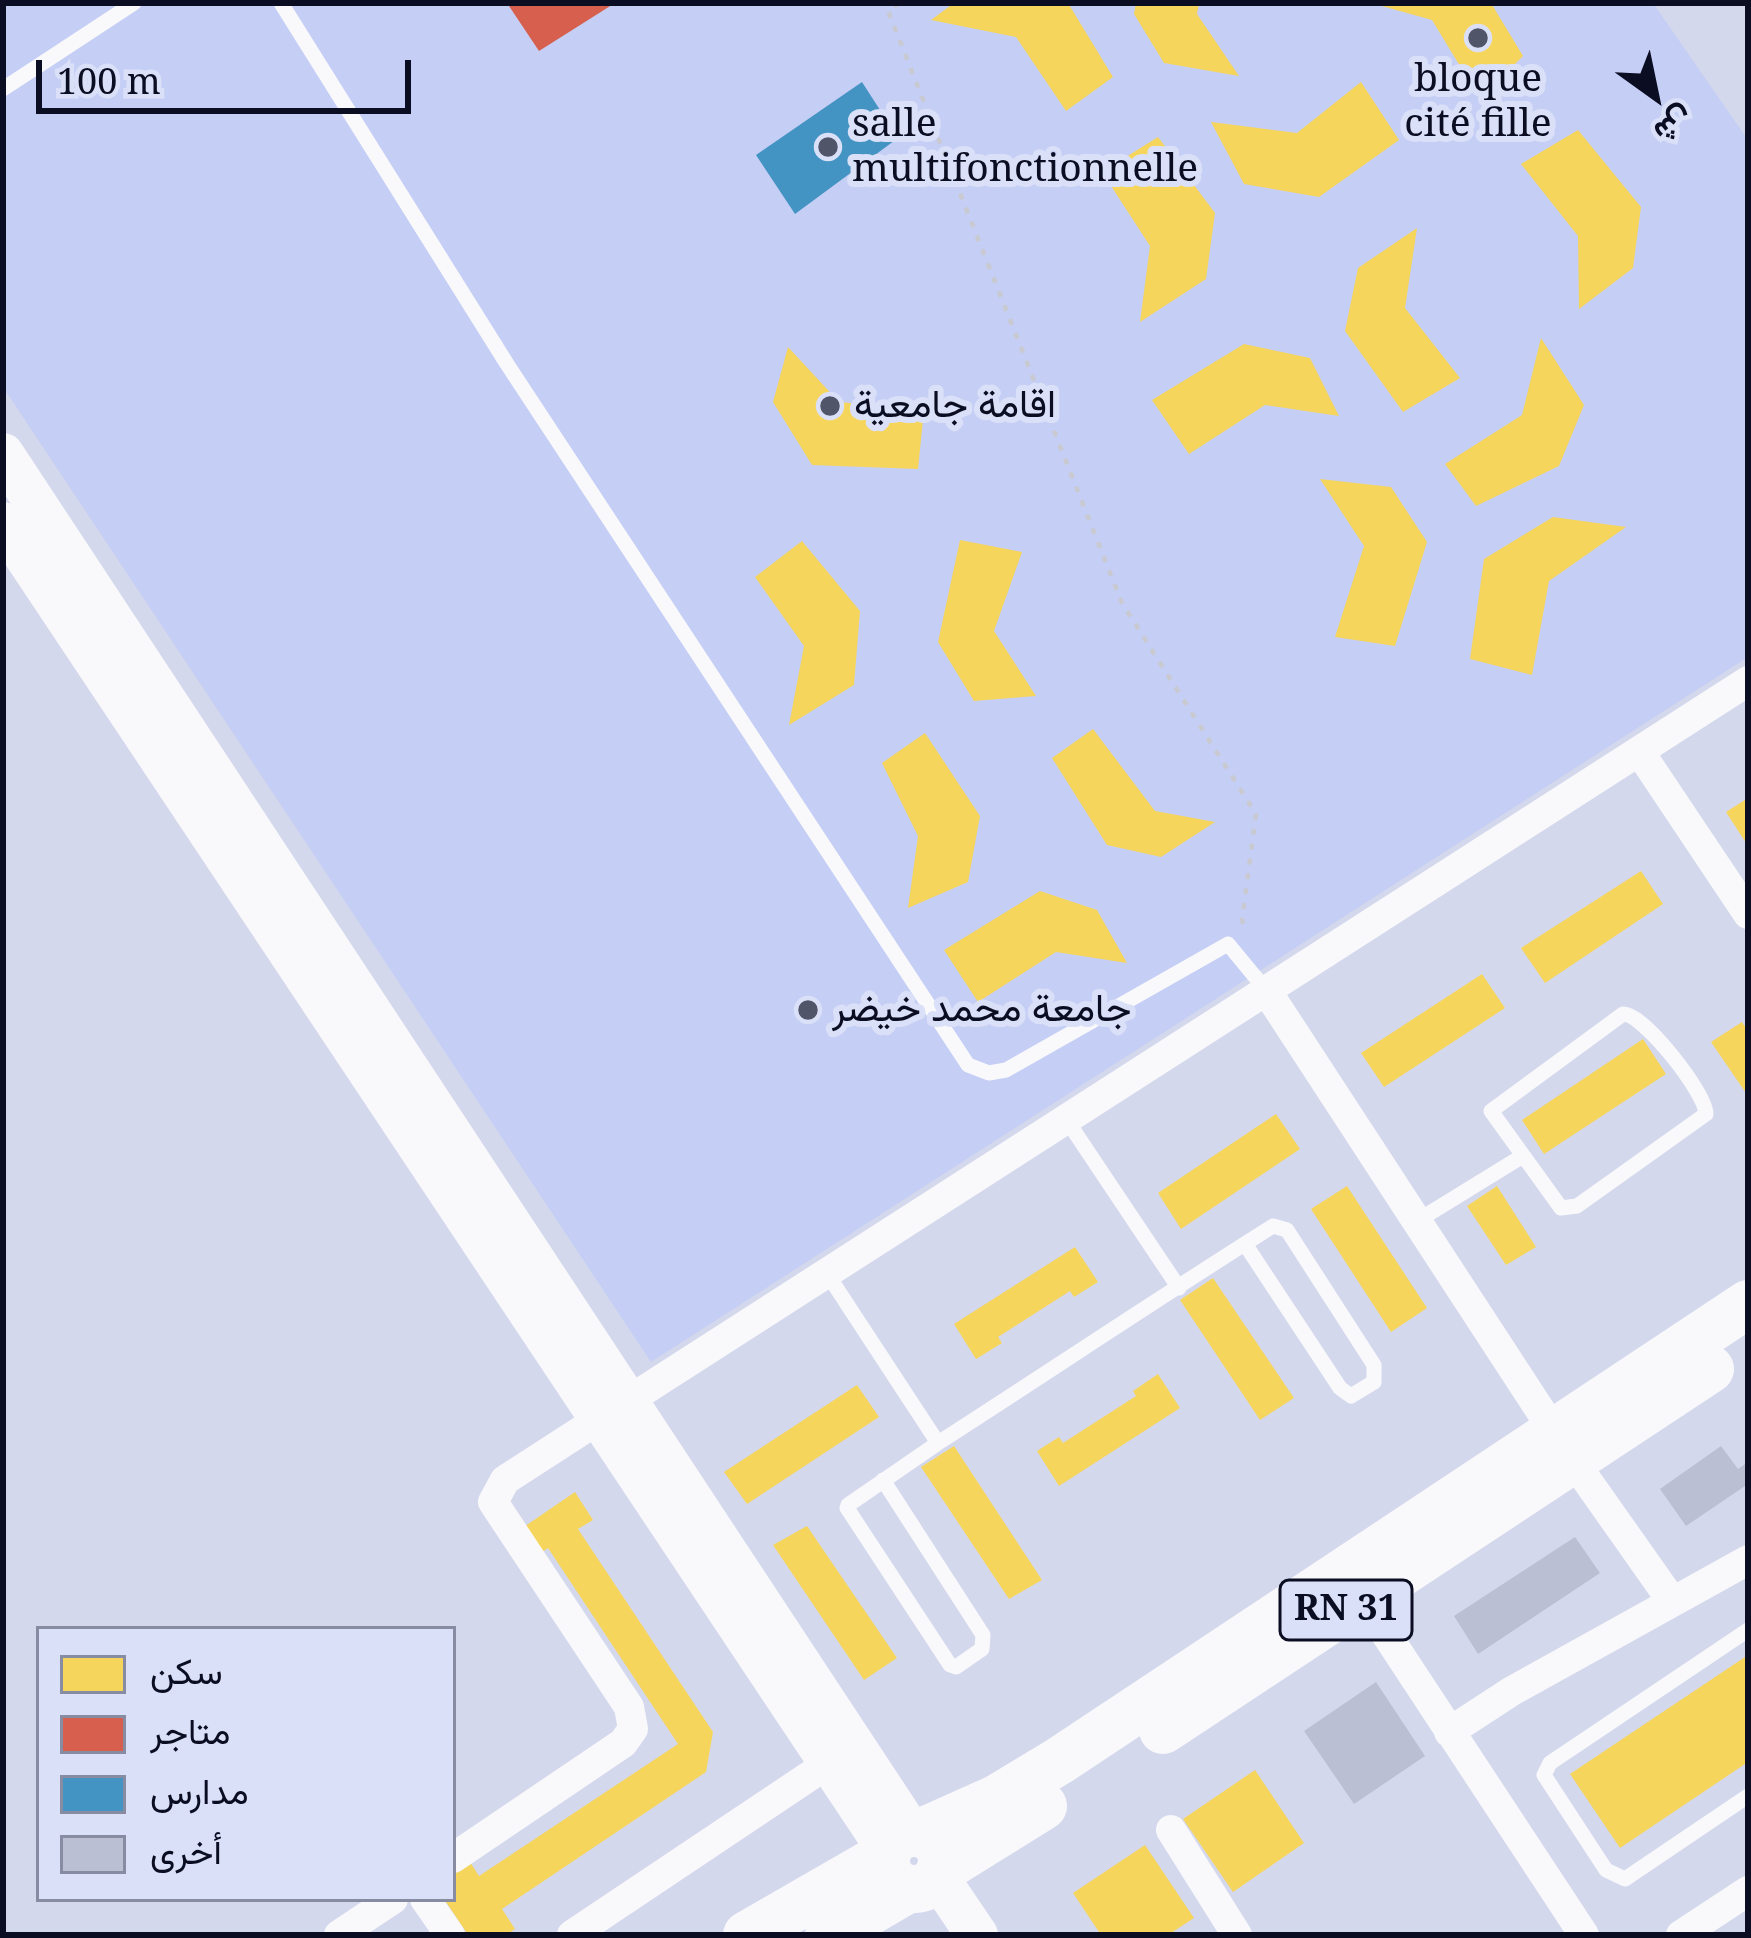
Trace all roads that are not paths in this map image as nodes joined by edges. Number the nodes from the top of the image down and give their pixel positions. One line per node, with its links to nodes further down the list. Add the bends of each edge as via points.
1 (134, 3): 3 (lane)
2 (281, 3): 9 (lane, via 968,1065 1006,1070 1228,944)
3 (3, 89)
4 (3, 454): 18 (main road)
5 (3, 523): 18 (main road)
6 (1748, 681): 7 (street)
7 (1639, 751): 8 (street); 9 (street)
8 (1748, 914)
9 (1266, 990): 10 (street); 12 (street)
10 (1066, 1119): 14 (street); 15 (lane)
11 (1521, 1157): 11 (lane, via 1553,1202 1569,1210 1698,1121 1707,1106 1641,1020 1623,1014 1494,1106); 12 (lane)
12 (1417, 1222): 20 (street)
13 (1245, 1244): 13 (lane, via 1273,1226 1287,1230 1373,1365 1374,1382 1351,1396 1340,1388); 15 (lane)
14 (826, 1272): 18 (street); 19 (lane)
15 (1179, 1288): 19 (lane)
16 (1748, 1304): 20 (main road)
17 (1748, 1343): 20 (main road, RN 31)
18 (613, 1410): 27 (main road); 30 (street, via 505,1480 493,1502 629,1707 633,1729 623,1744); 31 (main road)
19 (938, 1443): 21 (lane)
20 (1564, 1447): 23 (main road, RN 31); 24 (street); 31 (main road, via 996,1799)
21 (884, 1480): 21 (lane, via 847,1508 956,1667 982,1649 983,1635)
22 (1748, 1560): 24 (street)
23 (1363, 1599): 26 (street); 31 (main road, RN 31)
24 (1672, 1601): 26 (street)
25 (1748, 1630): 28 (lane, via 1550,1763 1544,1775 1606,1870 1625,1879)
26 (1449, 1732): 43 (street)
27 (829, 1763): 31 (main road); 37 (street)
28 (1748, 1796)
29 (1171, 1830): 42 (street)
30 (456, 1856)
31 (913, 1862): 38 (main road); 39 (main road, RN 31); 40 (main road); 41 (main road)
32 (1745, 1901): 44 (street)
33 (388, 1902): 35 (street)
34 (427, 1902): 36 (street)
35 (339, 1935)
36 (449, 1935)
37 (572, 1935)
38 (747, 1935)
39 (829, 1935)
40 (948, 1935)
41 (977, 1935)
42 (1238, 1935)
43 (1584, 1935)
44 (1681, 1935)

